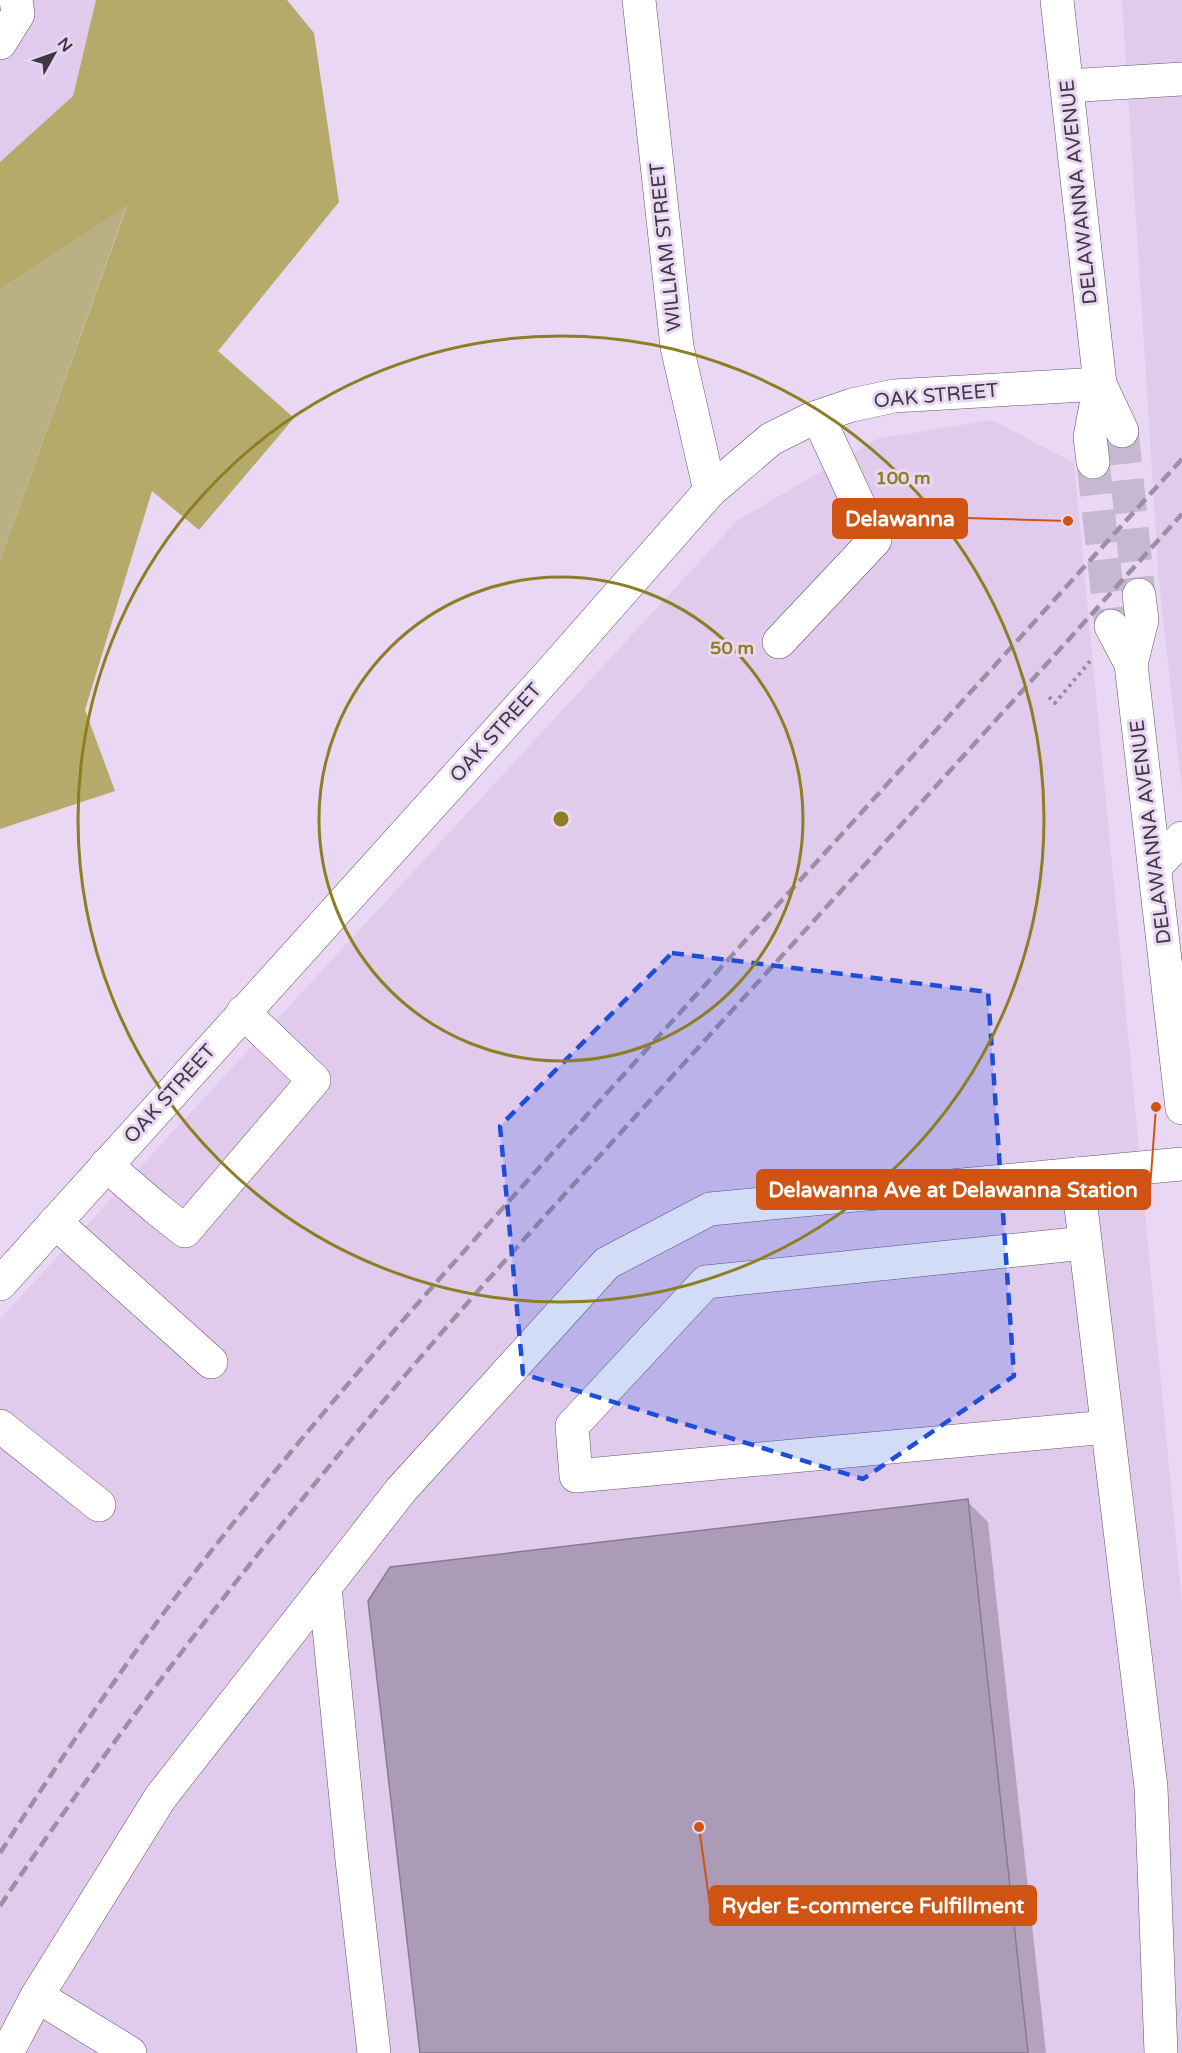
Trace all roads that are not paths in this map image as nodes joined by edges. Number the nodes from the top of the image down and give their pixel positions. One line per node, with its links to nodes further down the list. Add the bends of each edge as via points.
1 (16, 0): 4 (street, via 18,14)
2 (639, 0): 11 (street, WILLIAM STREET, via 677,347)
3 (1057, 0): 6 (street, DELAWANNA AVENUE)
4 (0, 43)
5 (1182, 79): 6 (street)
6 (1067, 86): 7 (street, DELAWANNA AVENUE)
7 (1100, 384): 8 (street, OAK STREET, via 894,396); 9 (street, DELAWANNA AVENUE); 10 (street, DELAWANNA AVENUE, via 1090,437)
8 (818, 417): 11 (street, OAK STREET, via 771,439); 14 (street, via 875,540)
9 (1122, 431)
10 (1093, 462)
11 (710, 491): 19 (street, OAK STREET)
12 (1139, 595): 15 (street, DELAWANNA AVENUE, via 1142,620)
13 (1105, 639): 15 (street, DELAWANNA AVENUE)
14 (779, 642)
15 (1131, 664): 17 (street, DELAWANNA AVENUE)
16 (1182, 838): 17 (street)
17 (1155, 867): 18 (street, DELAWANNA AVENUE)
18 (1174, 966): 20 (street, DELAWANNA AVENUE)
19 (243, 1012): 22 (street, OAK STREET); 22 (street, via 314,1080 185,1231)
20 (1182, 1108)
21 (1182, 1164): 23 (street)
22 (106, 1165): 24 (street, OAK STREET)
23 (1077, 1174): 25 (street); 31 (street, via 710,1209 607,1263 401,1490)
24 (55, 1222): 26 (street, OAK STREET); 27 (street)
25 (1085, 1243): 29 (street); 29 (street, via 706,1282 572,1426 576,1476)
26 (0, 1284)
27 (211, 1362)
28 (0, 1426): 30 (street)
29 (1107, 1427): 37 (street, via 1150,1787)
30 (99, 1505)
31 (325, 1587): 32 (street, via 160,1798); 36 (street)
32 (37, 1996): 33 (street); 34 (street)
33 (94, 2044): 35 (street)
34 (7, 2053)
35 (130, 2053)
36 (374, 2053)
37 (1161, 2053)

